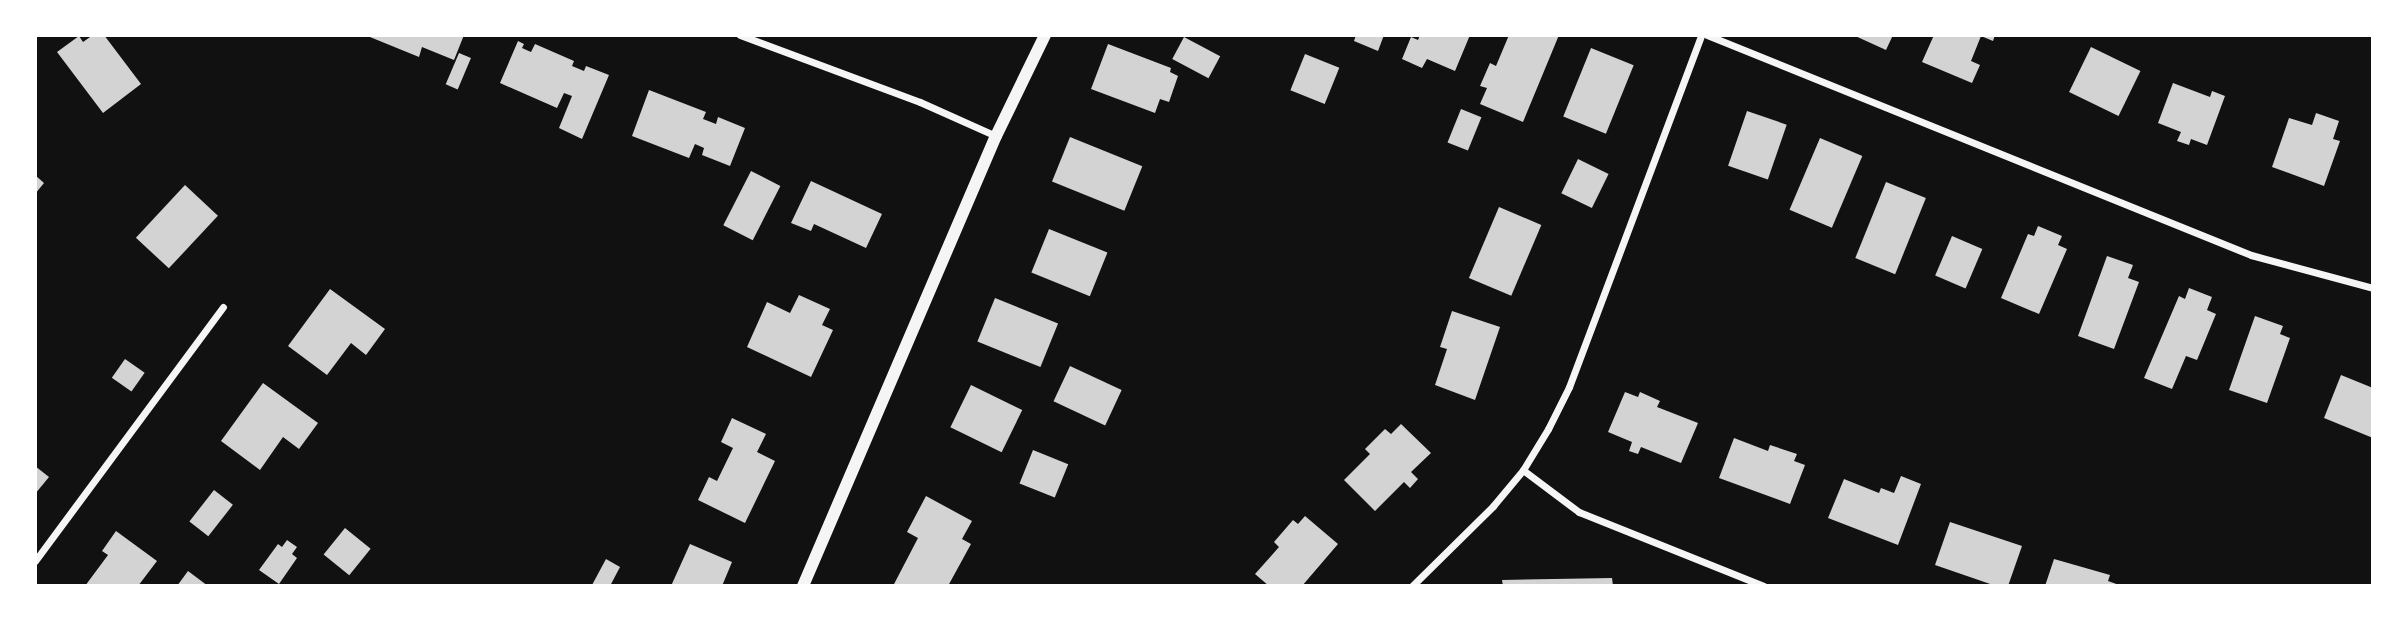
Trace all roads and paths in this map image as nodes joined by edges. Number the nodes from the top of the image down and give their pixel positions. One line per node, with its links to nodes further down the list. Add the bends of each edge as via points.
1 (740, 35): 5 (street, via 920,102)
2 (1045, 35): 5 (street)
3 (1701, 35): 8 (street, via 1569,387)
4 (1707, 35): 6 (street, via 2251,255)
5 (996, 136): 10 (street)
6 (2373, 288)
7 (223, 307): 9 (street)
8 (1523, 470): 11 (street); 12 (street, via 1579,512)
9 (35, 561)
10 (803, 586)
11 (1412, 586)
12 (1764, 586)

